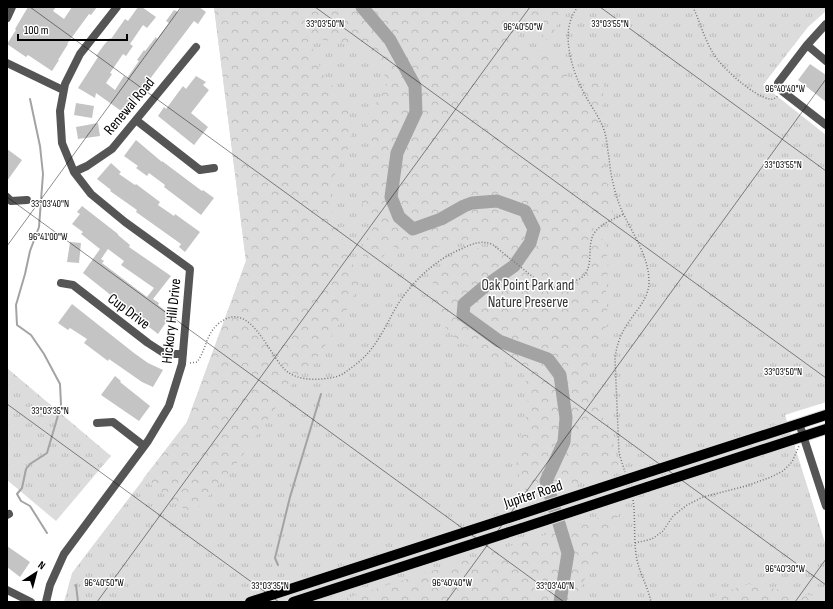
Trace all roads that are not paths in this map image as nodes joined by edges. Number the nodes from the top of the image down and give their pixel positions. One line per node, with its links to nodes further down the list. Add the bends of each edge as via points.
1 (12, 7): 3 (street)
2 (117, 7): 9 (street, Hickory Hill Drive, via 80,54)
3 (7, 18)
4 (826, 24): 5 (street)
5 (807, 45): 7 (street); 11 (street, via 779,80 780,88)
6 (196, 47): 10 (street, Renewal Road)
7 (826, 61)
8 (7, 63): 9 (street)
9 (64, 90): 13 (street, Hickory Hill Drive, via 60,111 62,143)
10 (136, 120): 12 (street, via 200,170); 13 (street, Renewal Road, via 112,149)
11 (826, 125)
12 (214, 168)
13 (74, 172): 17 (street, Hickory Hill Drive, via 91,194 190,269)
14 (7, 197): 15 (street, via 11,201)
15 (27, 200)
16 (61, 283): 17 (street, Cup Drive, via 73,285 162,352)
17 (183, 354): 23 (street, Hickory Hill Drive, via 169,406)
18 (826, 415): 20 (main road, Jupiter Road)
19 (97, 423): 23 (street, via 113,422)
20 (799, 423): 22 (street); 28 (main road, Jupiter Road, bridge)
21 (826, 429): 22 (main road, Jupiter Road)
22 (804, 436): 24 (street); 29 (main road, Jupiter Road, bridge)
23 (144, 446): 27 (street, Hickory Hill Drive, via 64,554 50,585)
24 (826, 506)
25 (7, 590): 26 (street)
26 (31, 602)
27 (46, 602)
28 (250, 602)
29 (293, 602)

